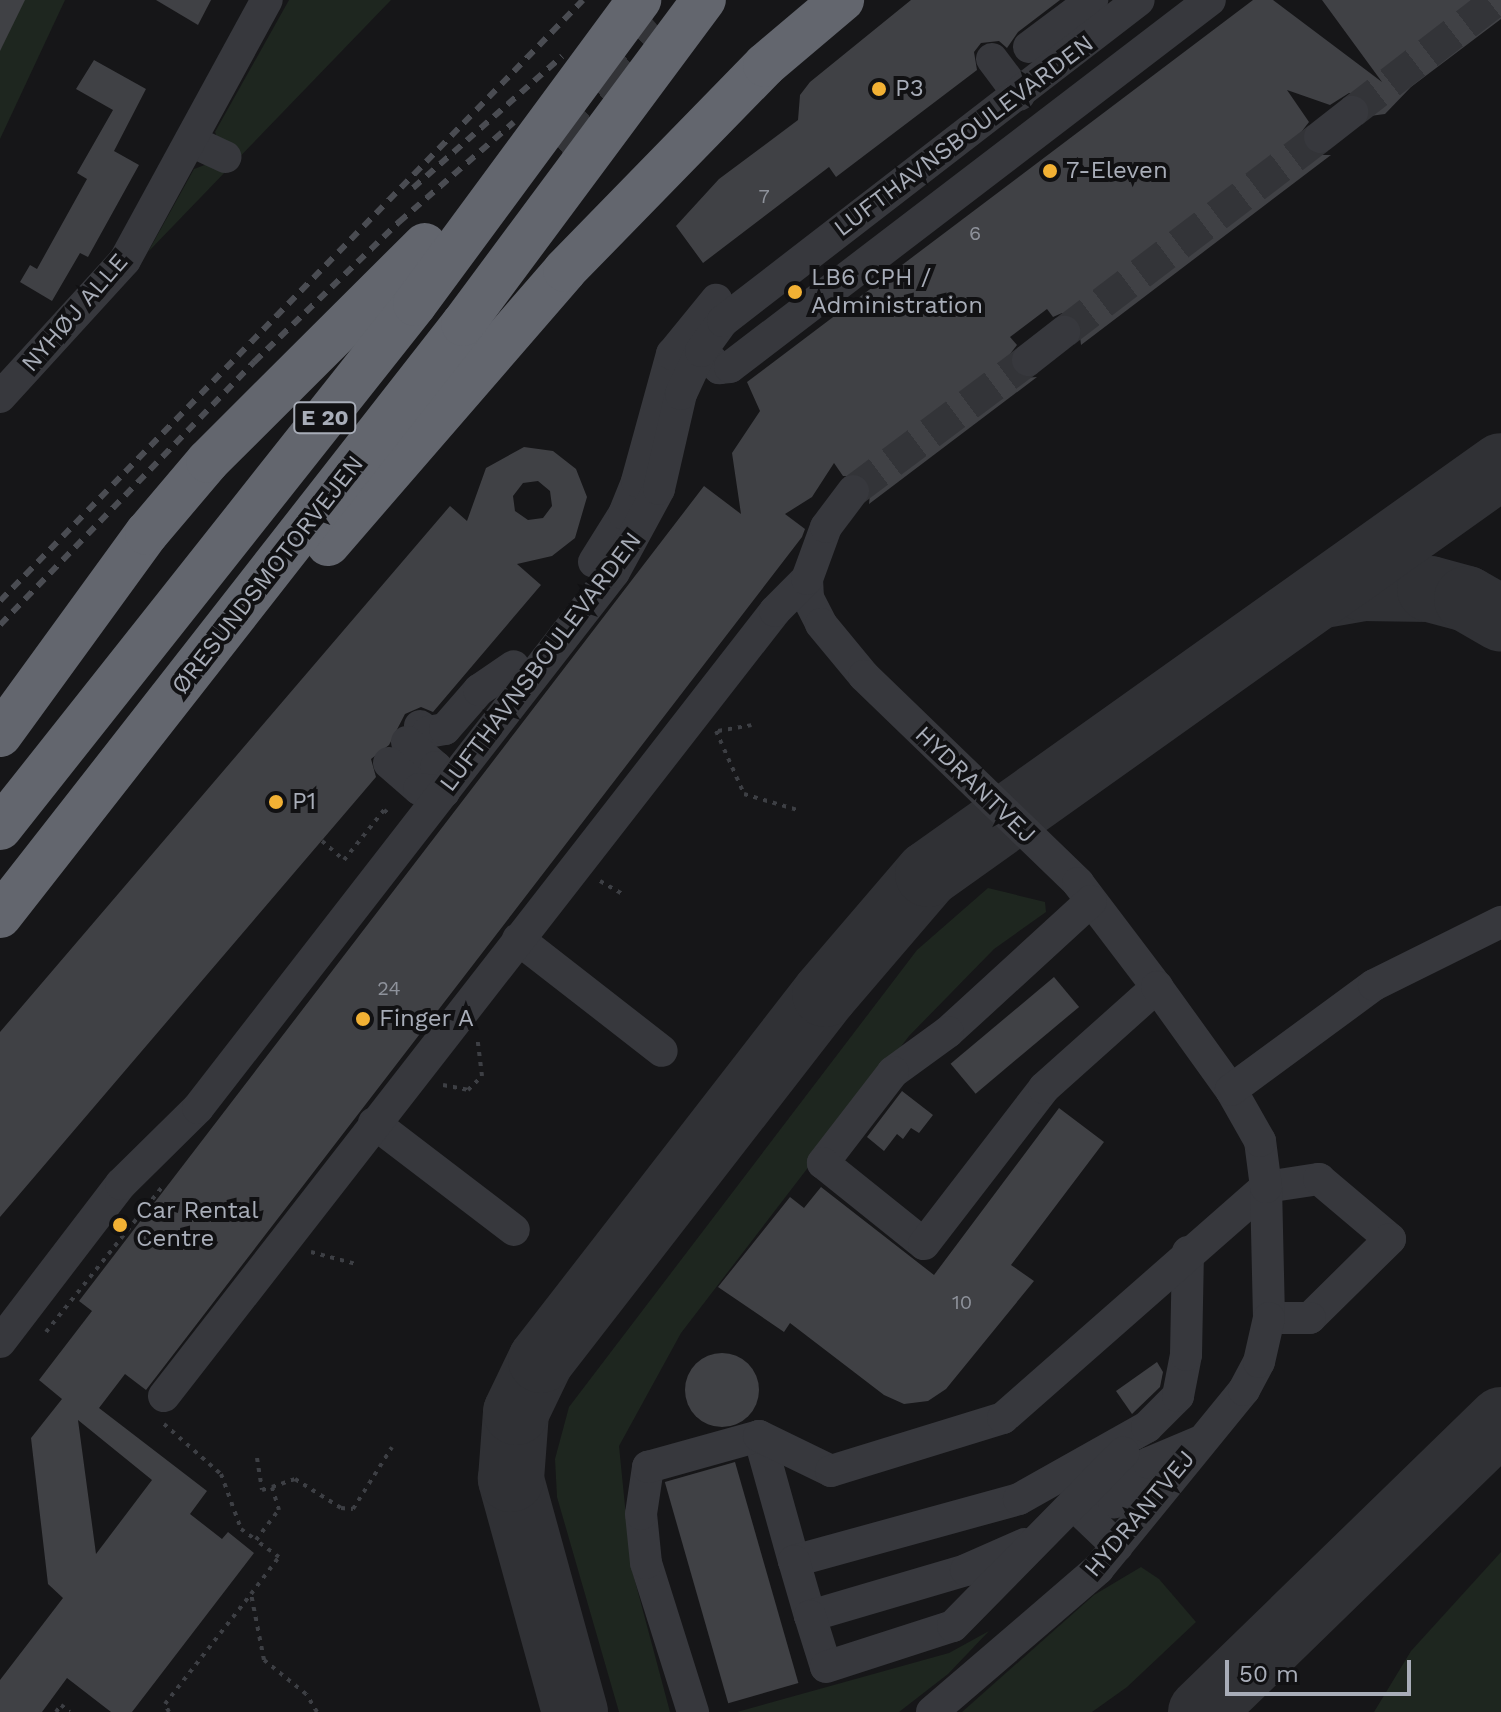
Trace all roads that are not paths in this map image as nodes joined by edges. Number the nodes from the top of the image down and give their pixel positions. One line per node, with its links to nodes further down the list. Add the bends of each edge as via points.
1 (267, 0): 12 (street, NYHØJ ALLE)
2 (639, 0): 25 (highway, E 20, via 415,304)
3 (704, 0): 24 (highway, ØRESUNDSMOTORVEJEN / E 20, via 463,324)
4 (842, 0): 24 (highway, via 765,65 565,270 248,638)
5 (1092, 0): 9 (street)
6 (1110, 0): 9 (street, LUFTHAVNSBOULEVARDEN)
7 (1139, 0): 9 (street, LUFTHAVNSBOULEVARDEN)
8 (1210, 0): 16 (street, via 730,367 719,368)
9 (1020, 66): 16 (street, LUFTHAVNSBOULEVARDEN)
10 (1352, 112): 11 (street)
11 (1320, 137)
12 (191, 141): 13 (street); 18 (street, NYHØJ ALLE, via 125,260)
13 (225, 157)
14 (425, 245): 22 (highway, via 208,461 147,533)
15 (1064, 332): 17 (street)
16 (693, 343): 21 (street, LUFTHAVNSBOULEVARDEN, via 659,389 624,514 607,545); 23 (street, LUFTHAVNSBOULEVARDEN, via 659,489 640,532)
17 (1028, 360)
18 (0, 397)
19 (848, 498): 20 (street, via 812,554)
20 (807, 579): 26 (street, HYDRANTVEJ, via 808,598 821,624 864,676); 29 (street, via 775,611 705,722)
21 (514, 666): 23 (street, LUFTHAVNSBOULEVARDEN); 23 (street, via 479,690 445,729 405,743)
22 (0, 735)
23 (433, 783): 37 (street, LUFTHAVNSBOULEVARDEN, via 396,819 198,1076 119,1155); 39 (street, LUFTHAVNSBOULEVARDEN, via 198,1108 121,1184)
24 (98, 792): 27 (highway, ØRESUNDSMOTORVEJEN / E 20)
25 (0, 828)
26 (1091, 901): 30 (street, HYDRANTVEJ); 30 (street, via 948,1032 893,1072 823,1163 924,1244 1044,1088)
27 (0, 916)
28 (1501, 922): 32 (street, via 1374,985)
29 (518, 939): 31 (street); 33 (street)
30 (1157, 987): 32 (street, HYDRANTVEJ)
31 (662, 1051)
32 (1231, 1090): 34 (street, HYDRANTVEJ, via 1260,1141)
33 (374, 1123): 35 (street); 40 (street)
34 (1266, 1187): 36 (street); 38 (street, HYDRANTVEJ); 38 (street, via 1319,1179 1390,1239 1310,1318)
35 (514, 1230)
36 (1188, 1252): 41 (street, via 1186,1355 1178,1396); 42 (street, via 1003,1418 831,1471)
37 (0, 1308)
38 (1269, 1318): 43 (street, HYDRANTVEJ, via 1259,1362)
39 (0, 1342)
40 (164, 1396)
41 (1147, 1427): 44 (street); 47 (street, via 1019,1499)
42 (759, 1436): 47 (street); 49 (street, via 648,1467 641,1514 646,1563)
43 (1202, 1441): 44 (street, via 1149,1463 1114,1502); 46 (street, HYDRANTVEJ)
44 (1083, 1494): 45 (street); 46 (street)
45 (1043, 1536): 48 (street, via 966,1570); 48 (street, via 953,1626 826,1667)
46 (1117, 1546): 50 (street, HYDRANTVEJ, via 1098,1569)
47 (794, 1561): 48 (street)
48 (810, 1616)
49 (693, 1712)
50 (932, 1712)

